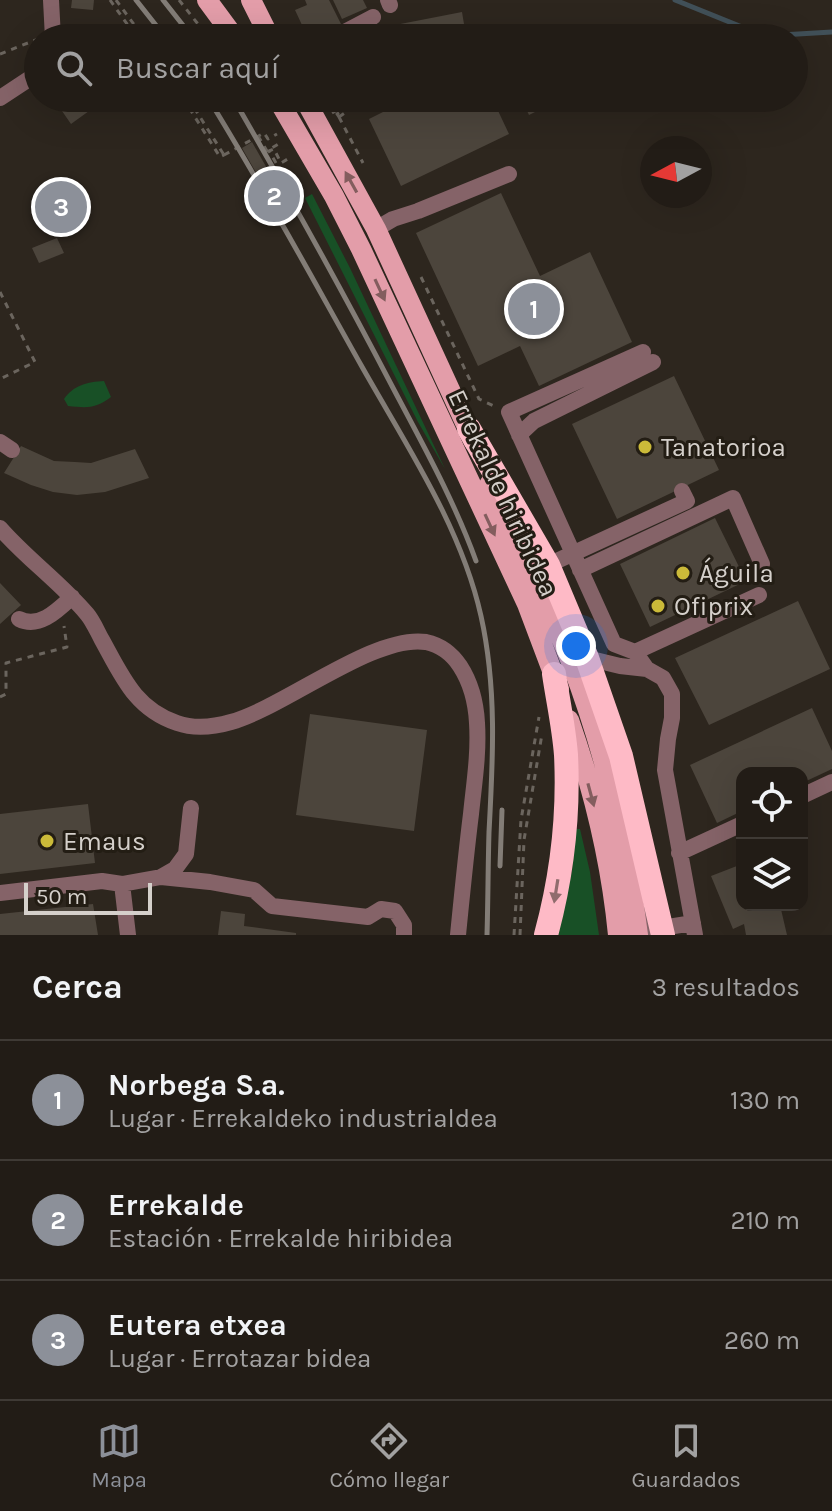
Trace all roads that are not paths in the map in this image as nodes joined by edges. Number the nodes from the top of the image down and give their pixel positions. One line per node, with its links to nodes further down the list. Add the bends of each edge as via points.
1 (51, 0): 5 (street)
2 (207, 0): 6 (main road)
3 (251, 0): 7 (main road)
4 (373, 17): 8 (street)
5 (52, 24)
6 (225, 24)
7 (263, 24)
8 (360, 24)
9 (24, 82): 10 (street)
10 (0, 98)
11 (283, 112): 29 (main road, Errekalde hiribidea, one-way to 29, via 367,263 527,604)
12 (312, 112): 14 (main road, Errekalde hiribidea, one-way to 12)
13 (509, 174): 14 (street)
14 (376, 229): 15 (main road, Errekalde hiribidea)
15 (469, 429): 21 (highway); 45 (main road, Errekalde hiribidea, via 588,711 620,828)
16 (519, 435): 16 (street, via 509,412 648,357 534,421); 19 (street)
17 (682, 491): 19 (street, via 687,501)
18 (0, 528): 24 (street)
19 (573, 554): 21 (street); 22 (street)
20 (762, 564): 22 (street, via 733,498)
21 (548, 565): 27 (highway)
22 (580, 570): 26 (street, via 614,644)
23 (759, 595): 26 (street)
24 (72, 597): 25 (street, via 38,622); 42 (street, via 89,616 137,699 179,724 206,727 231,722 366,655 408,642 441,647 455,659 475,702 478,751)
25 (19, 619)
26 (635, 652): 28 (street)
27 (587, 658): 28 (street); 39 (highway, via 621,756)
28 (647, 669): 34 (street, via 663,678 672,694 665,770)
29 (554, 674): 43 (highway, one-way to 43, via 566,753 567,804); 44 (main road, Errekalde hiribidea, one-way to 44, via 593,800)
30 (832, 782): 31 (street)
31 (808, 793)
32 (191, 808): 35 (street, via 186,854)
33 (736, 827): 34 (street)
34 (679, 853): 38 (street)
35 (161, 877): 36 (street); 41 (street, via 254,890 272,906 368,917 381,909 395,911)
36 (122, 884): 37 (street, via 102,881); 40 (street)
37 (0, 893)
38 (694, 929): 39 (street)
39 (658, 933)
40 (128, 935)
41 (404, 935)
42 (458, 935)
43 (546, 935)
44 (618, 935)
45 (638, 935)

